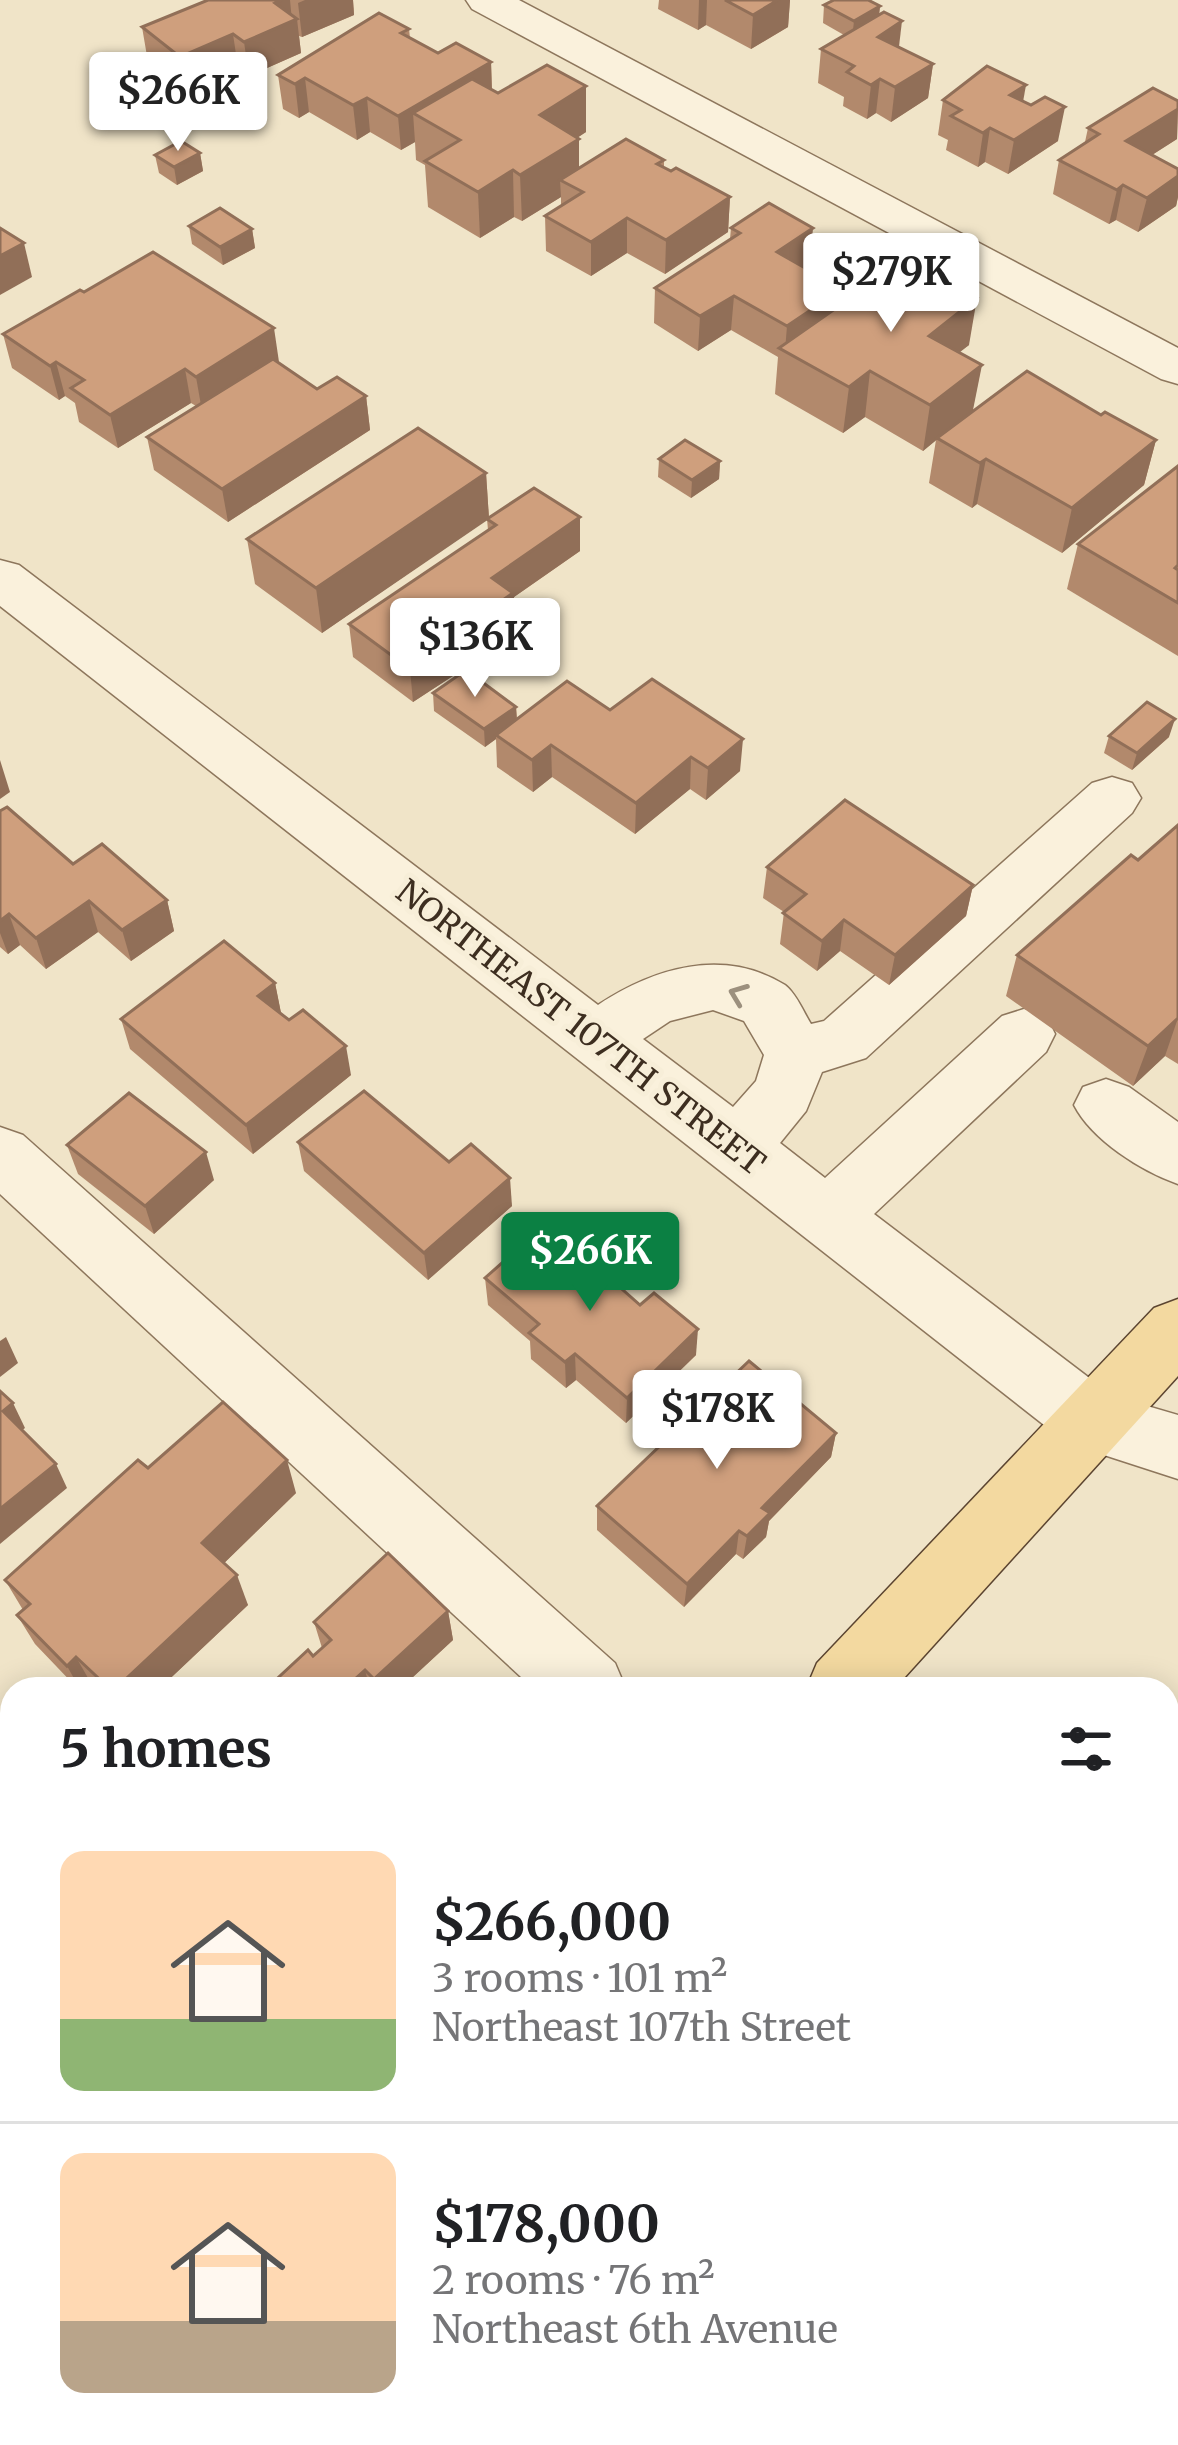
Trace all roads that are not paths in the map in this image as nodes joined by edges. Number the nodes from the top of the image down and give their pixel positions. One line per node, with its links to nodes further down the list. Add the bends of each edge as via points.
1 (487, 0): 2 (street)
2 (1178, 368)
3 (0, 578): 6 (street, NORTHEAST 107TH STREET)
4 (1112, 798): 7 (street, via 844,1040)
5 (1024, 1034): 12 (street)
6 (596, 1039): 7 (street, one-way to 6, via 766,1004 716,985 652,1001); 9 (street, NORTHEAST 107TH STREET)
7 (796, 1054): 9 (street, via 784,1094)
8 (1106, 1105): 11 (street)
9 (737, 1148): 12 (street, NORTHEAST 107TH STREET)
10 (0, 1154): 16 (street)
11 (1178, 1157)
12 (827, 1217): 14 (street, NORTHEAST 107TH STREET)
13 (1178, 1329): 14 (main road)
14 (1092, 1421): 15 (street, NORTHEAST 107TH STREET); 17 (main road)
15 (1178, 1447)
16 (575, 1677)
17 (855, 1677)

